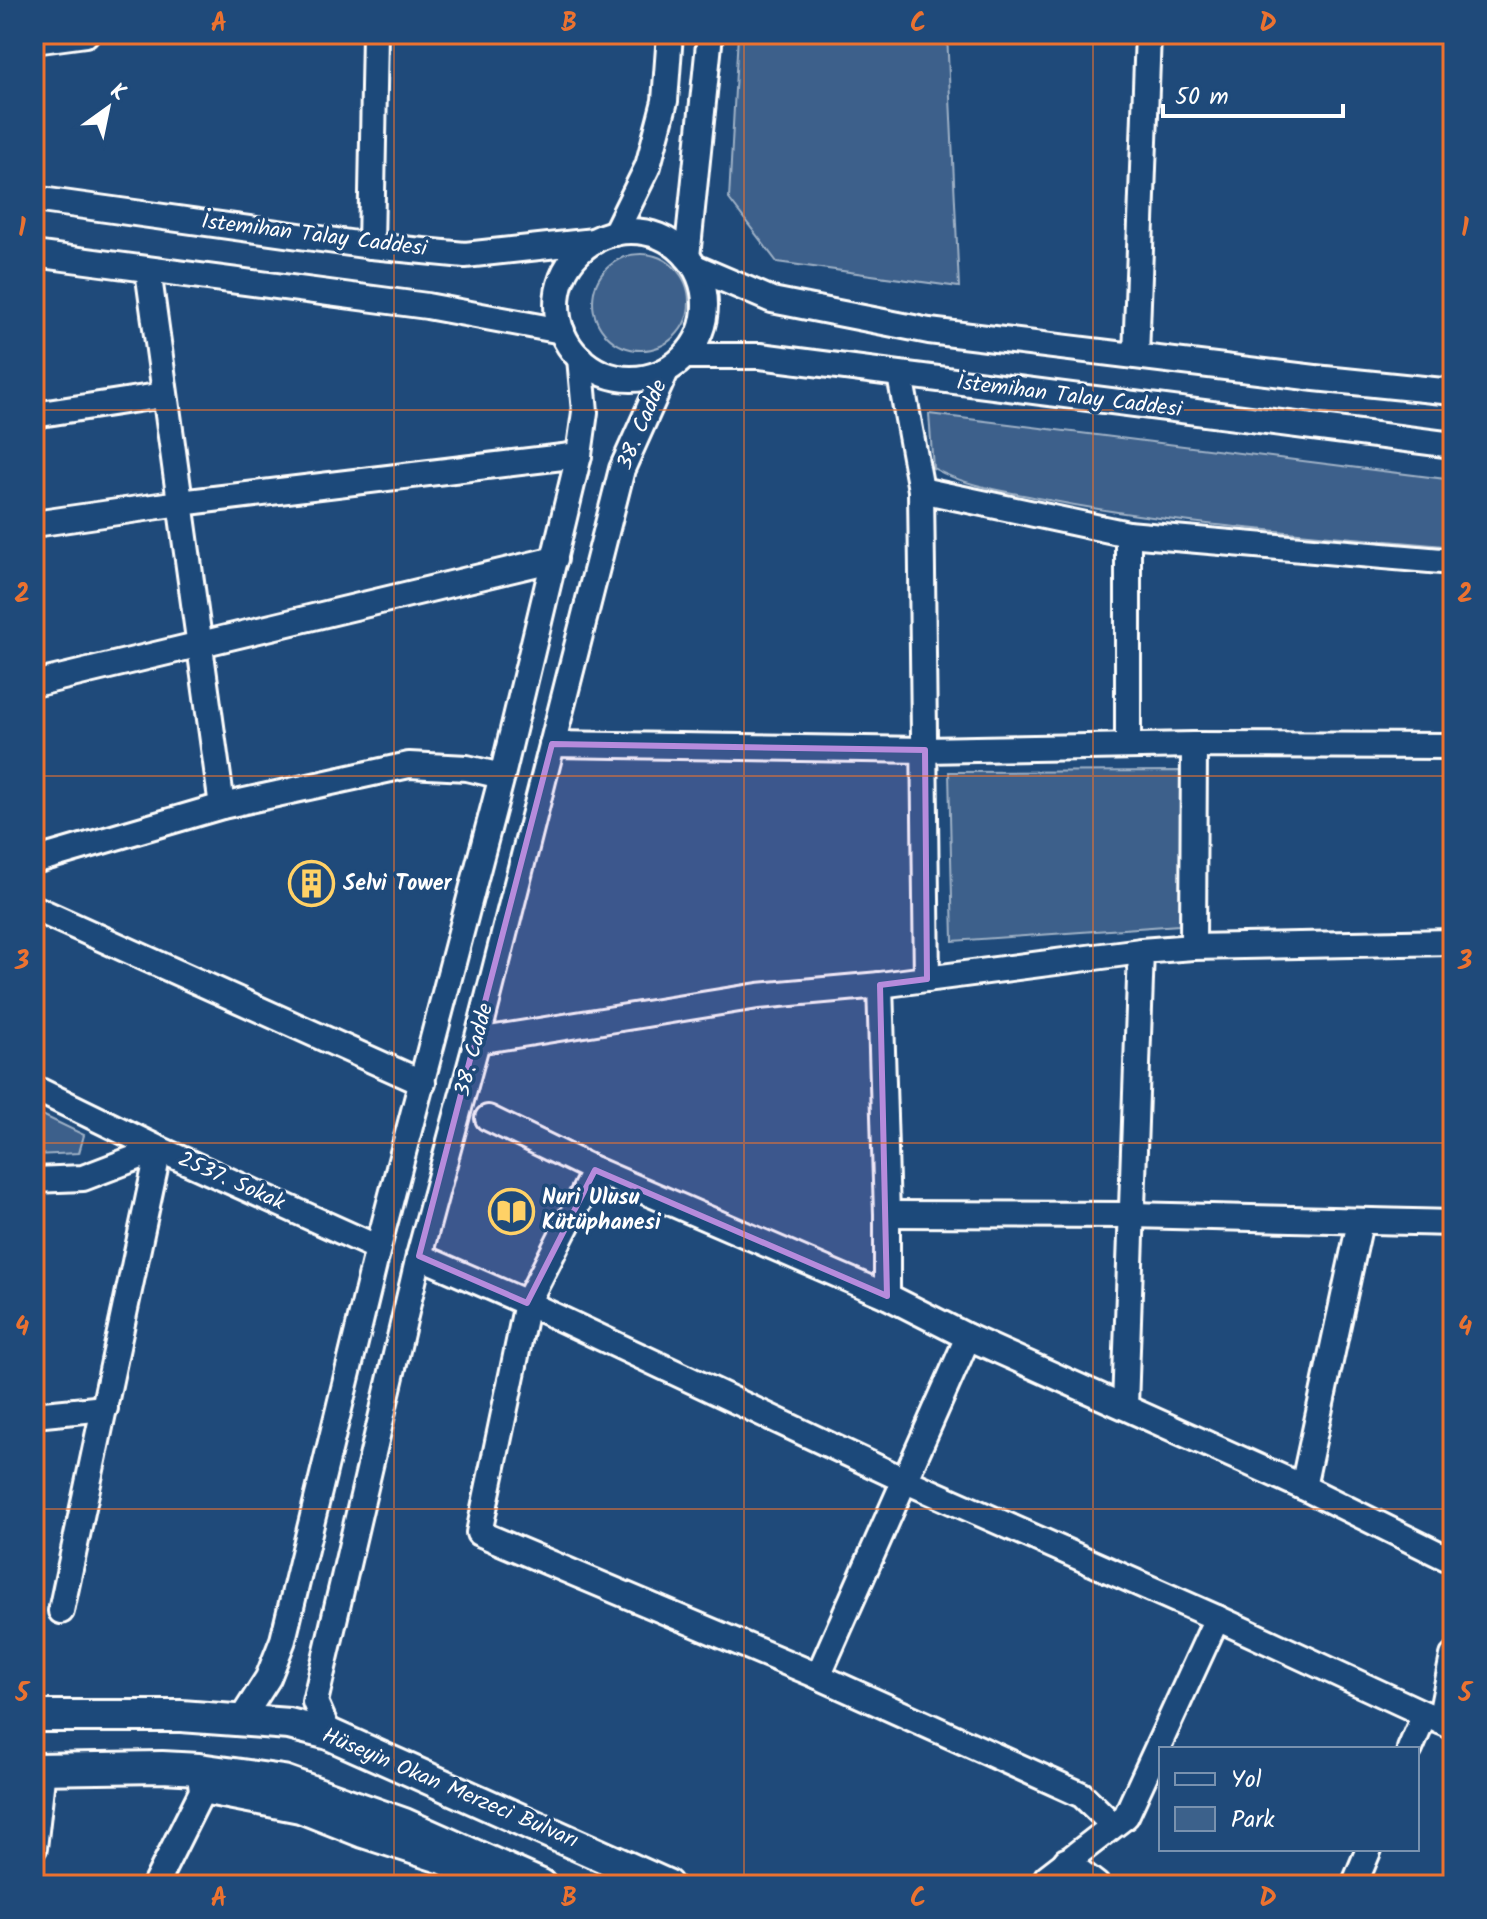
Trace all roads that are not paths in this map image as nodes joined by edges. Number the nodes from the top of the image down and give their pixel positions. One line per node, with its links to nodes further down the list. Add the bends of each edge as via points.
1 (86, 34): 6 (street)
2 (375, 34): 9 (street)
3 (670, 34): 8 (street, via 665,101 648,166)
4 (710, 34): 11 (street)
5 (1148, 34): 14 (street)
6 (34, 41)
7 (34, 199): 9 (street, İstemihan Talay Caddesi)
8 (605, 237): 9 (street, İstemihan Talay Caddesi, via 465,255); 11 (street, via 635,231 654,235); 13 (street, via 578,254 566,271 558,300)
9 (371, 246)
10 (34, 254): 12 (street)
11 (691, 262): 14 (street, via 772,300 929,331); 16 (street, via 704,289 705,313 699,336)
12 (148, 270): 13 (street, via 427,306); 19 (street)
13 (562, 331): 15 (street)
14 (1136, 356): 18 (street)
15 (580, 358): 16 (street, via 596,370 635,379); 22 (street, 38. Cadde, via 585,412)
16 (676, 363): 17 (street, İstemihan Talay Caddesi, via 760,356); 31 (street, 38. Cadde, via 622,469)
17 (900, 375): 21 (street, İstemihan Talay Caddesi); 23 (street)
18 (1453, 392)
19 (164, 395): 20 (street); 24 (street)
20 (34, 415)
21 (1453, 445)
22 (579, 455): 24 (street); 27 (street, 38. Cadde)
23 (921, 490): 26 (street); 35 (street)
24 (180, 503): 25 (street); 29 (street)
25 (34, 524)
26 (1128, 534): 28 (street); 33 (street)
27 (555, 559): 29 (street); 36 (street, 38. Cadde)
28 (1453, 562)
29 (201, 645): 30 (street); 37 (street)
30 (34, 684)
31 (552, 744): 35 (street); 45 (street, 38. Cadde)
32 (1194, 745): 33 (street); 34 (street); 41 (street)
33 (1128, 746): 35 (street)
34 (1453, 746)
35 (925, 750): 43 (street)
36 (502, 776): 37 (street, via 409,765); 46 (street, 38. Cadde)
37 (222, 806): 38 (street)
38 (34, 861)
39 (34, 908): 46 (street)
40 (1453, 942): 41 (street)
41 (1193, 947): 42 (street)
42 (1141, 951): 43 (street); 53 (street)
43 (927, 979): 44 (street)
44 (880, 985): 45 (street, via 758,996); 52 (street)
45 (477, 1041): 57 (street, 38. Cadde)
46 (423, 1083): 56 (street, 38. Cadde)
47 (34, 1088): 49 (street)
48 (488, 1118): 50 (street)
49 (159, 1149): 51 (street, 2537. Sokak, via 83,1178); 56 (street, 2537. Sokak); 62 (street)
50 (595, 1170): 58 (street); 59 (street)
51 (34, 1180)
52 (887, 1214): 53 (street); 58 (street)
53 (1132, 1215): 54 (street); 61 (street)
54 (1360, 1222): 55 (street); 65 (street)
55 (1453, 1223)
56 (378, 1248): 72 (street, 38. Cadde, via 283,1640 268,1678)
57 (419, 1256): 59 (street); 74 (street, 38. Cadde, via 315,1702)
58 (887, 1296): 60 (street)
59 (527, 1303): 64 (street); 70 (street, via 479,1533)
60 (968, 1337): 61 (street); 64 (street)
61 (1125, 1406): 65 (street)
62 (105, 1408): 63 (street); 67 (street)
63 (34, 1415)
64 (904, 1480): 68 (street); 70 (street)
65 (1303, 1487): 66 (street)
66 (1453, 1561)
67 (61, 1611)
68 (1217, 1618): 73 (street); 78 (street, via 1126,1816)
69 (1453, 1656): 73 (street)
70 (818, 1676): 78 (street, via 1082,1795)
71 (34, 1716): 72 (main road, Hüseyin Okan Merzeci Bulvarı)
72 (241, 1720): 74 (main road, Hüseyin Okan Merzeci Bulvarı)
73 (1439, 1721): 75 (street)
74 (329, 1734): 85 (main road, Hüseyin Okan Merzeci Bulvarı)
75 (1412, 1747)
76 (38, 1769): 77 (main road, via 162,1767); 79 (street)
77 (201, 1780): 82 (street); 83 (street, via 443,1861); 84 (main road, via 283,1781 404,1824)
78 (1113, 1825): 81 (street)
79 (34, 1848)
80 (1368, 1851): 88 (street)
81 (1066, 1861): 86 (street); 87 (street)
82 (155, 1885)
83 (491, 1885)
84 (541, 1885)
85 (667, 1885)
86 (1043, 1885)
87 (1097, 1885)
88 (1354, 1885)

